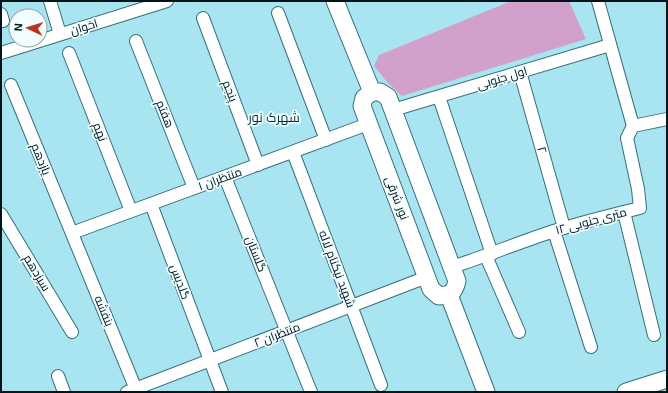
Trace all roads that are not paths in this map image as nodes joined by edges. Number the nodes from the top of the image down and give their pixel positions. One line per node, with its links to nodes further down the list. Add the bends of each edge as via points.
1 (50, 1): 7 (street)
2 (167, 1): 7 (street, اخوان)
3 (335, 1): 14 (street)
4 (598, 1): 9 (street)
5 (278, 13): 20 (street)
6 (203, 18): 22 (street, پنجم)
7 (60, 34): 10 (street, اخوان)
8 (136, 41): 24 (street, هفتم)
9 (610, 45): 12 (street, اول جنوبی); 19 (street)
10 (1, 52)
11 (69, 53): 26 (street, نهم)
12 (520, 72): 15 (street, اول جنوبی); 29 (street, ۲)
13 (11, 85): 30 (street, یازدهم)
14 (372, 92): 16 (street, via 380,92 388,97); 18 (street, نور شرقی, via 364,98 362,106)
15 (439, 97): 16 (street, اول جنوبی); 31 (street)
16 (393, 110): 32 (street)
17 (667, 119): 19 (street)
18 (368, 124): 20 (street, منتظران ۱); 33 (street, نور شرقی)
19 (633, 126): 27 (street, ۱۲ متری جنوبی, via 627,138 640,208)
20 (326, 140): 21 (street, منتظران ۱)
21 (292, 152): 22 (street, منتظران ۱); 35 (street, شهید نیکنام لاله)
22 (258, 165): 23 (street, منتظران ۱)
23 (225, 177): 24 (street, منتظران ۱); 36 (street, گلستان)
24 (194, 188): 25 (street, منتظران ۱)
25 (151, 204): 26 (street, منتظران ۱); 41 (street, گلدیس)
26 (131, 211): 30 (street, منتظران ۱)
27 (624, 212): 29 (street, ۱۲ متری جنوبی); 39 (street)
28 (1, 214): 37 (street, سیزدهم)
29 (559, 230): 31 (street, ۱۲ متری جنوبی); 40 (street, ۲)
30 (72, 233): 45 (street, بنفشه)
31 (489, 255): 32 (street, ۱۲ متری جنوبی); 38 (street)
32 (452, 267): 34 (street, via 457,281 455,290)
33 (427, 277): 34 (street, نور شرقی, via 431,289 439,296); 35 (street, منتظران ۲)
34 (449, 295): 49 (street)
35 (351, 306): 36 (street, منتظران ۲); 44 (street, شهید نیکنام لاله)
36 (287, 331): 41 (street, منتظران ۲); 48 (street, گلستان)
37 (72, 332)
38 (519, 332)
39 (654, 334)
40 (591, 347)
41 (209, 361): 45 (street, منتظران ۲); 47 (street, گلدیس)
42 (58, 376): 46 (street)
43 (667, 379): 50 (street)
44 (381, 385)
45 (133, 391)
46 (64, 392)
47 (222, 392)
48 (311, 392)
49 (486, 392)
50 (626, 392)

